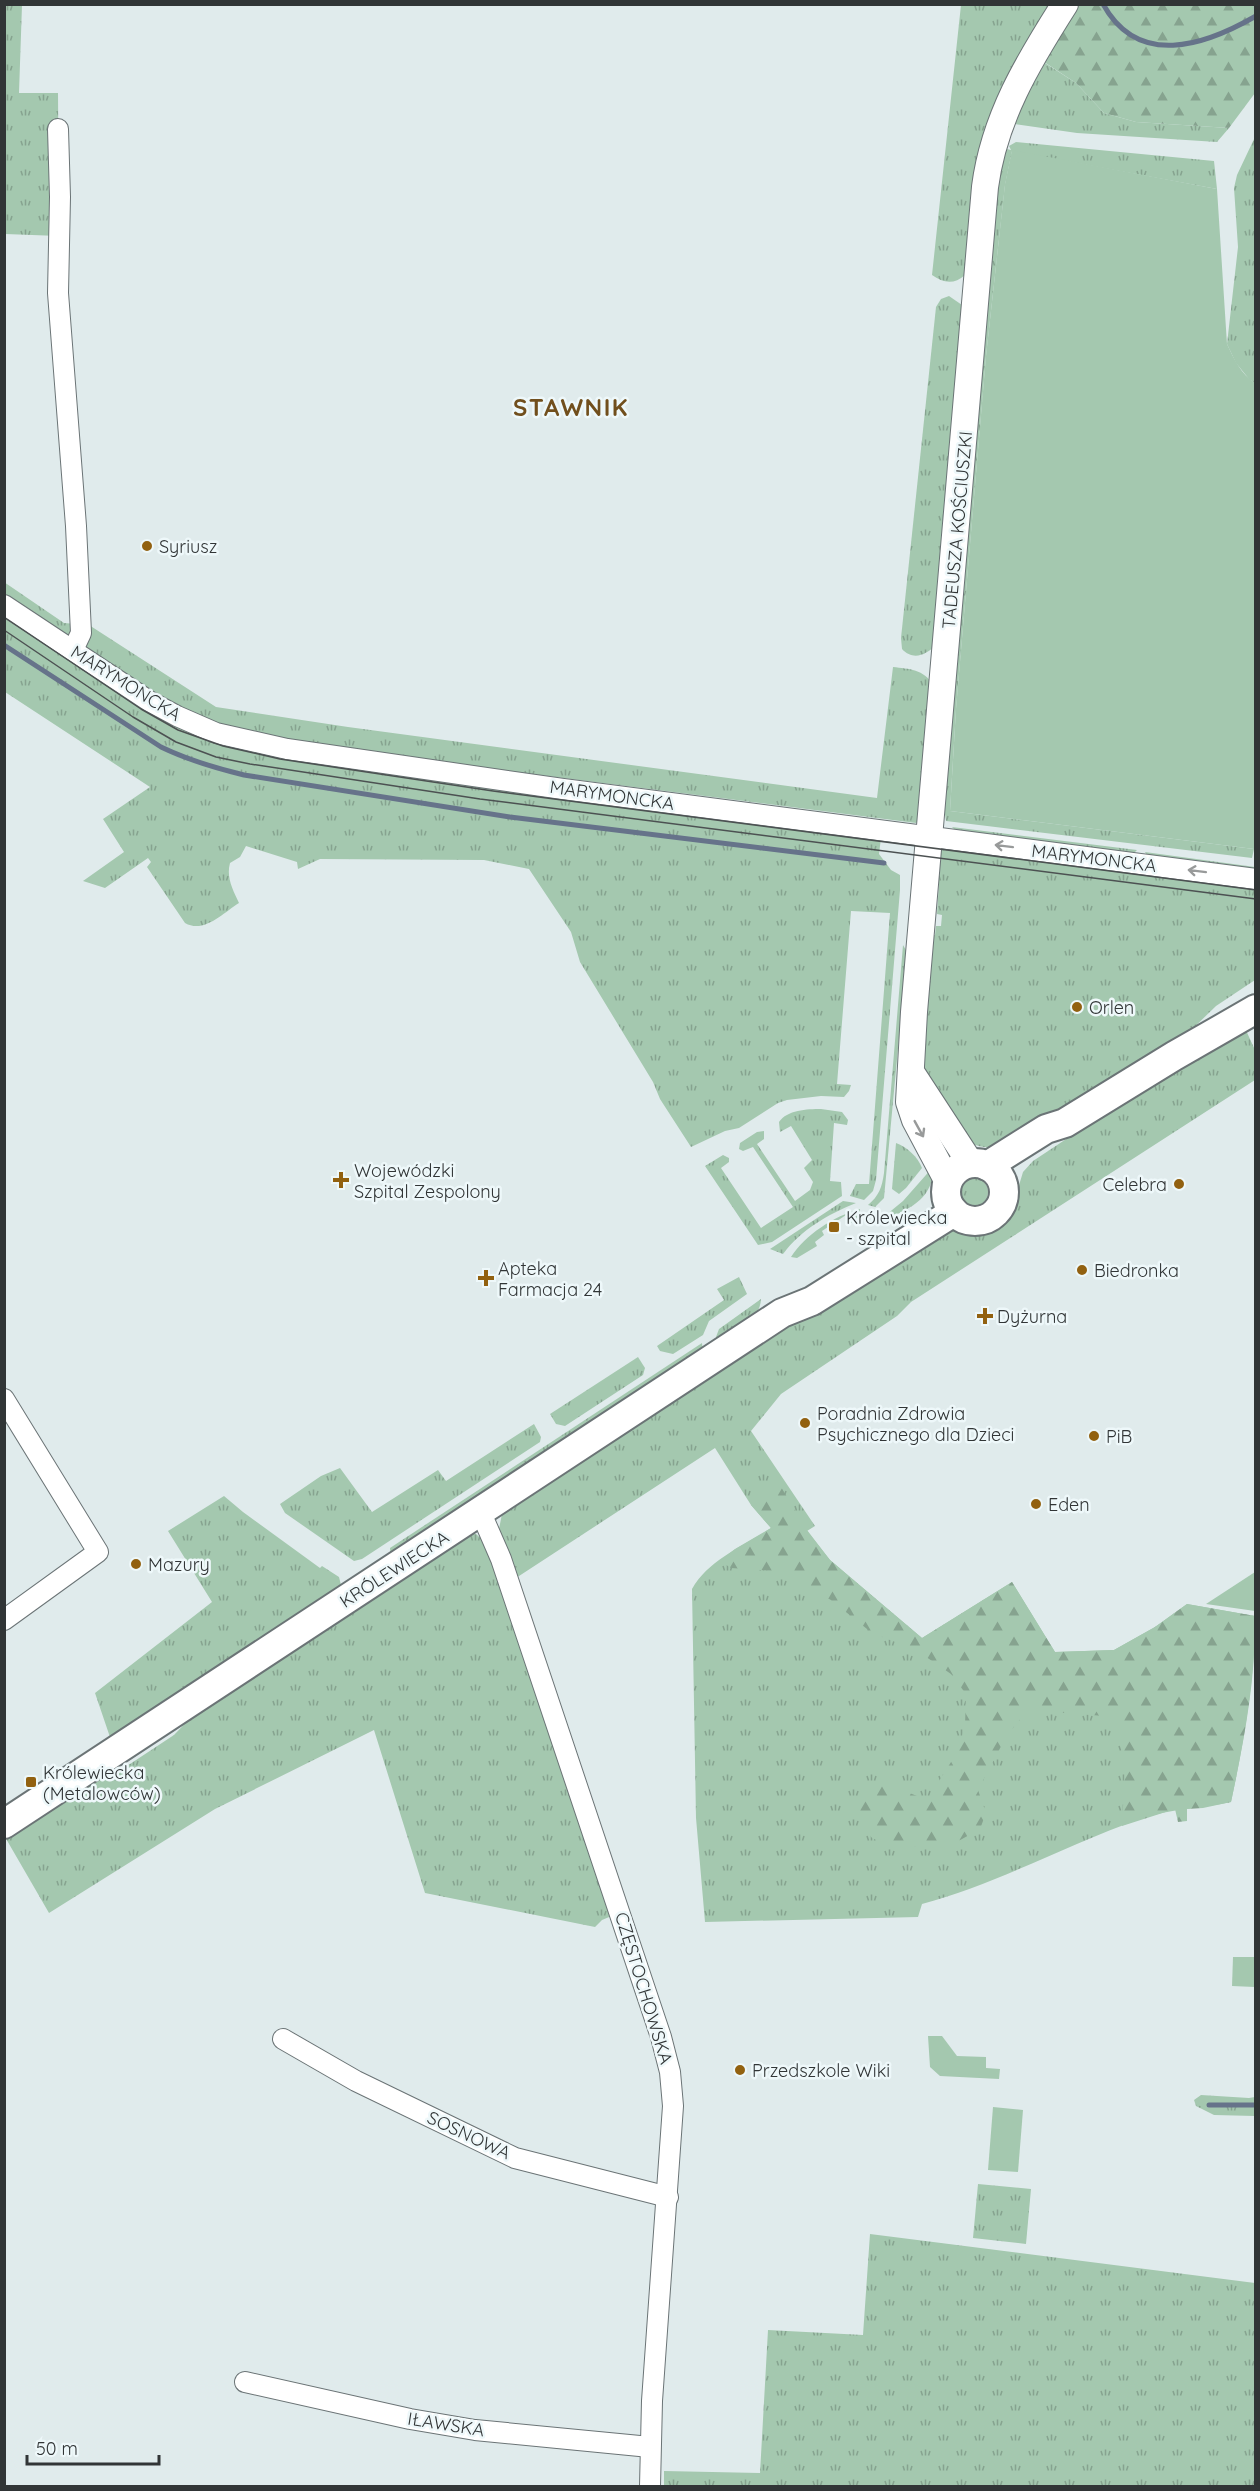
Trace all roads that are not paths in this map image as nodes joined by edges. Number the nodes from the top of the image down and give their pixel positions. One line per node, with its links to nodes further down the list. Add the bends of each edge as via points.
1 (1063, 7): 5 (street, TADEUSZA KOŚCIUSZKI, via 1012,93 987,174)
2 (58, 129): 4 (street, via 58,293 81,633)
3 (4, 605): 4 (street, MARYMONCKA)
4 (73, 650): 5 (street, MARYMONCKA, via 177,716 253,743 563,789)
5 (931, 836): 6 (street, MARYMONCKA, one-way to 5); 10 (street, TADEUSZA KOŚCIUSZKI)
6 (1256, 879)
7 (1256, 995): 9 (main road)
8 (1256, 1009): 9 (main road)
9 (1173, 1056): 11 (main road, via 1065,1123 1053,1140)
10 (911, 1072): 11 (street); 12 (street, TADEUSZA KOŚCIUSZKI, one-way to 12, via 909,1102)
11 (987, 1171): 12 (main road, via 957,1170); 12 (main road, via 1004,1197 993,1215 973,1221 959,1217)
12 (949, 1196): 14 (main road, KRÓLEWIECKA, via 798,1293 782,1313)
13 (4, 1399): 15 (street, via 98,1552)
14 (481, 1513): 16 (main road, KRÓLEWIECKA); 18 (street, CZĘSTOCHOWSKA, via 509,1581 661,2037 672,2089)
15 (4, 1620)
16 (4, 1824)
17 (283, 2039): 18 (street, SOSNOWA, via 367,2086 515,2158)
18 (668, 2197): 20 (street, CZĘSTOCHOWSKA)
19 (245, 2382): 20 (street, IŁAWSKA, via 475,2430)
20 (650, 2447): 21 (street, CZĘSTOCHOWSKA)
21 (650, 2487)

